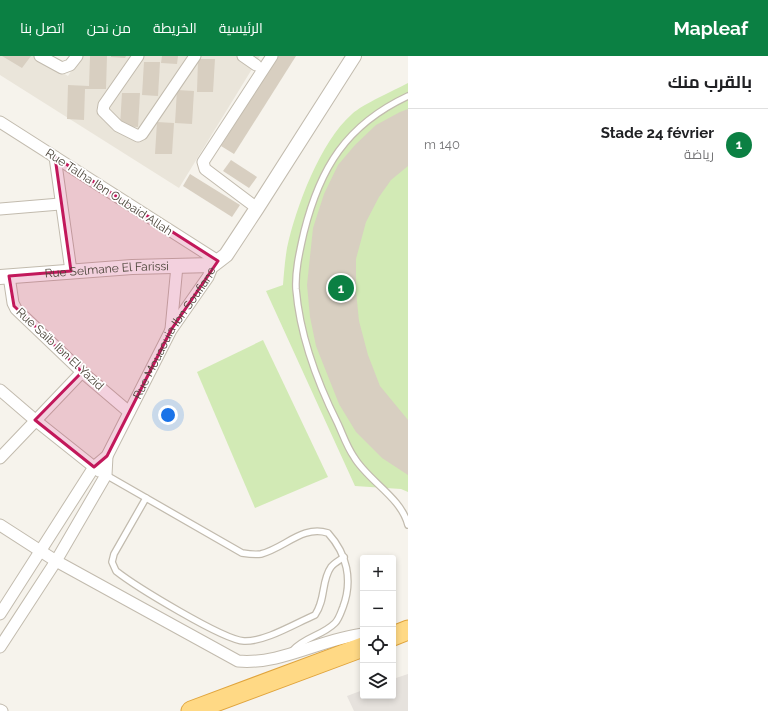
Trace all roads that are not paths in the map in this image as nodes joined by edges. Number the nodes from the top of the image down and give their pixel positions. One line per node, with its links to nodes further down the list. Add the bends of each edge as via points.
1 (40, 56): 2 (street, via 62,68 70,65)
2 (77, 56)
3 (138, 56): 4 (street, via 104,105 103,111 118,126 138,136 142,134)
4 (194, 56)
5 (243, 56): 8 (street)
6 (272, 56): 13 (street, via 203,162 205,169)
7 (354, 56): 13 (street, Rue Mouaouia Ibn Soufiane)
8 (256, 65)
9 (408, 96): 30 (lane, via 390,104 359,128 334,154 319,184 309,213 299,252 296,288 308,353 323,395 354,458 392,499)
10 (0, 122): 11 (street, Rue Talha Ibn Oubaid Allah)
11 (55, 157): 12 (street); 15 (street, Rue Talha Ibn Oubaid Allah)
12 (60, 204): 14 (street); 17 (street)
13 (257, 208): 15 (street, Rue Mouaouia Ibn Soufiane, via 226,254)
14 (0, 209)
15 (216, 263): 16 (street, Rue Selmane El Farissi); 19 (street, Rue Mouaouia Ibn Soufiane)
16 (177, 266): 17 (street, Rue Selmane El Farissi); 19 (street)
17 (71, 271): 18 (street, Rue Selmane El Farissi)
18 (5, 276): 20 (street, Rue Saïb Ibn El Yazid, via 16,309)
19 (171, 330): 22 (street, Rue Mouaouia Ibn Soufiane)
20 (82, 372): 22 (street, Rue Saïb Ibn El Yazid); 23 (street)
21 (0, 390): 23 (street)
22 (129, 412): 24 (street, Rue Mouaouia Ibn Soufiane)
23 (35, 420): 25 (street); 26 (street)
24 (107, 456): 26 (street, Rue Mouaouia Ibn Soufiane); 27 (street)
25 (0, 458)
26 (94, 467): 27 (street); 31 (street, Rue Mouaouia Ibn Soufiane)
27 (106, 475): 28 (lane); 33 (street)
28 (146, 498): 32 (lane, via 242,554 261,554 297,536 322,532 328,533 340,547); 32 (lane, via 114,554 112,562 116,571 228,637 244,641 261,639 315,615 320,607 329,571 332,565)
29 (0, 524): 31 (street)
30 (408, 525)
31 (41, 552): 33 (street); 34 (street, Rue Mouaouia Ibn Soufiane)
32 (344, 557): 38 (lane, via 348,586 340,615 327,629 298,644)
33 (56, 561): 36 (street); 38 (street, via 238,661 269,660)
34 (0, 614)
35 (360, 635): 38 (street)
36 (0, 647)
37 (360, 648): 40 (highway)
38 (290, 653)
39 (360, 660): 40 (highway)
40 (218, 706): 41 (highway)
41 (191, 711)

